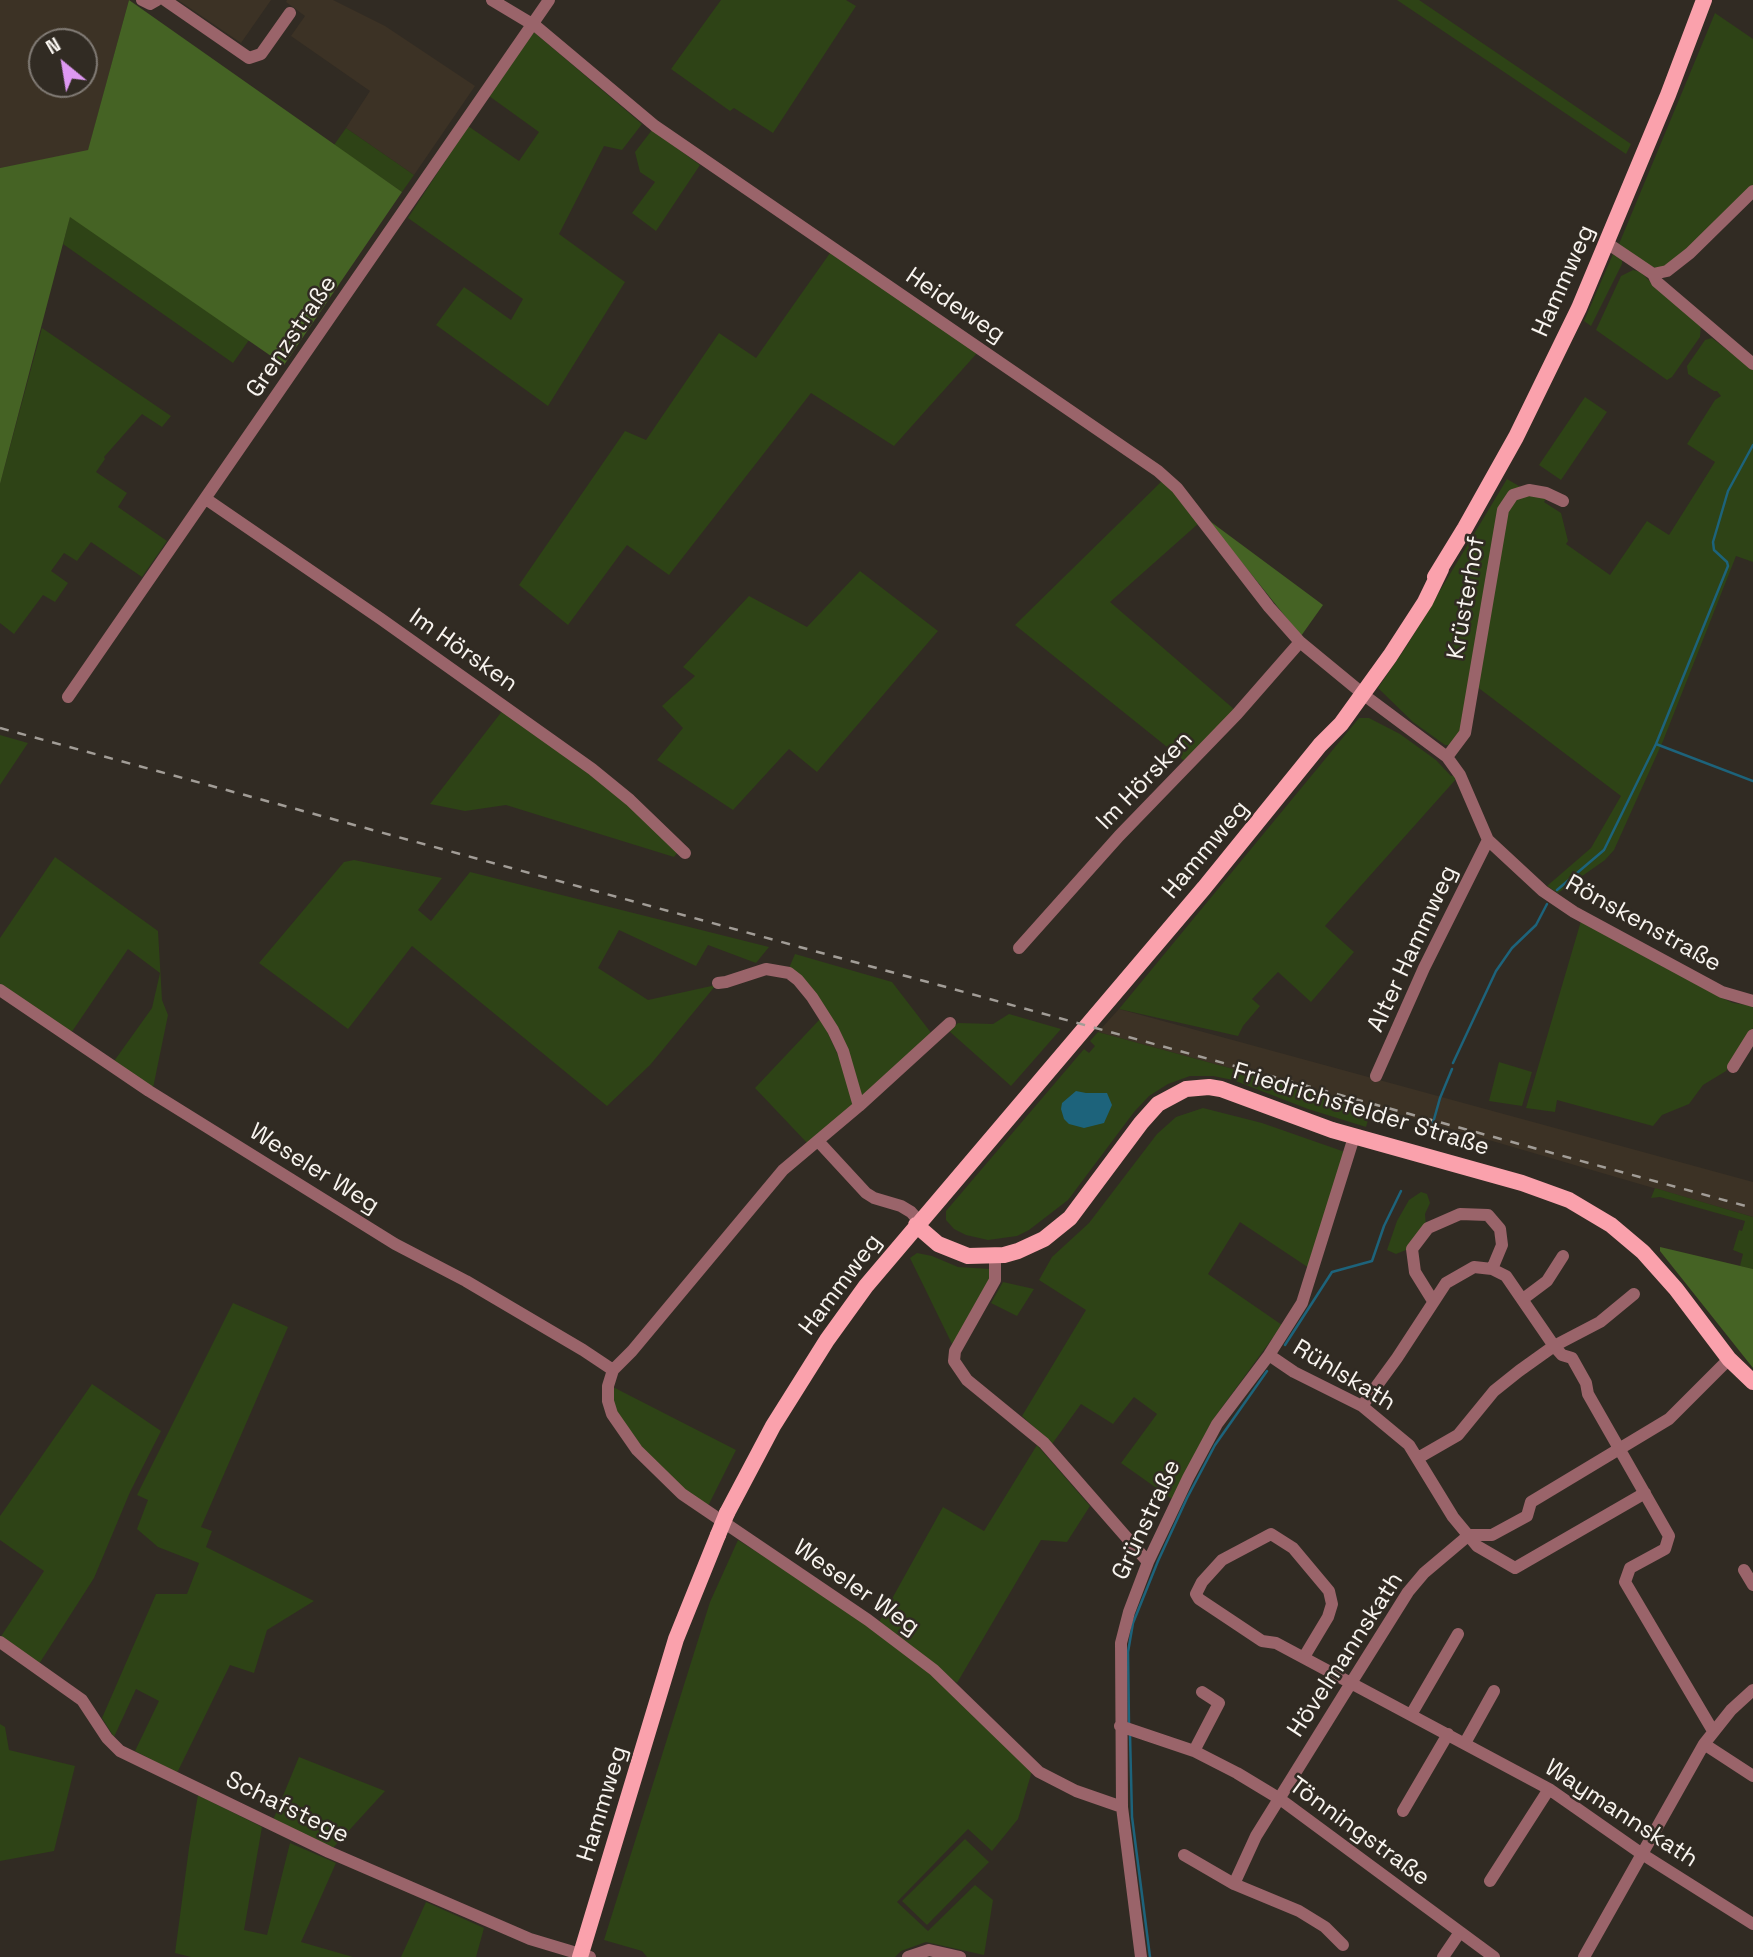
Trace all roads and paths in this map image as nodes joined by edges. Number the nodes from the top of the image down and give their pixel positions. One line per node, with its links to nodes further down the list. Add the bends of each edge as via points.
1 (142, 0): 2 (street, via 150,4)
2 (157, 0)
3 (165, 0): 7 (street, via 249,58 261,54)
4 (492, 0): 8 (street, Heideweg)
5 (550, 0): 8 (street, Grenzstraße)
6 (1704, 0): 10 (main road, Hammweg)
7 (290, 13)
8 (533, 25): 13 (street, Grenzstraße); 15 (street, Heideweg, via 655,126 1158,471 1177,488)
9 (1753, 191): 11 (street, via 1689,253 1667,271)
10 (1607, 243): 11 (street); 16 (main road, Hammweg, via 1516,437 1441,569)
11 (1653, 274): 12 (street)
12 (1753, 364)
13 (206, 499): 17 (street, Grenzstraße); 20 (street, Im Hörsken, via 579,759)
14 (1563, 501): 18 (street, Krüsterhof, via 1529,491 1513,495 1503,510 1465,733)
15 (1300, 642): 16 (street, Heideweg); 21 (street, Im Hörsken)
16 (1360, 691): 18 (street, Rönskenstraße); 32 (main road, Hammweg, via 1341,724)
17 (68, 697)
18 (1447, 757): 19 (street, Rönskenstraße, via 1460,775)
19 (1488, 840): 24 (street, Rönskenstraße, via 1543,891 1574,912 1722,992); 28 (street, Alter Hammweg)
20 (685, 853)
21 (1018, 947)
22 (718, 983): 29 (street, via 766,969 789,973 798,980 833,1030)
23 (0, 990): 42 (street, Weseler Weg, via 149,1091 395,1244)
24 (1753, 1001)
25 (950, 1023): 29 (street)
26 (1753, 1035): 27 (street)
27 (1733, 1067)
28 (1376, 1076)
29 (859, 1106): 31 (street)
30 (1354, 1137): 33 (main road, Friedrichsfelder Straße, via 1222,1089 1186,1089 1148,1114 1070,1218 1044,1239); 40 (street, Grünstraße, via 1302,1303); 41 (main road, Friedrichsfelder Straße, via 1569,1200 1611,1225 1651,1261)
31 (818, 1141): 32 (street, via 866,1193 901,1206); 42 (street, via 783,1170)
32 (920, 1221): 33 (main road, via 946,1239); 78 (main road, Hammweg, bridge, via 827,1340 773,1426 727,1513 676,1639)
33 (991, 1256): 49 (street, via 995,1280 955,1351 954,1362 967,1380 1044,1443)
34 (1563, 1256): 37 (street, via 1547,1281)
35 (1492, 1269): 37 (street, via 1506,1276); 38 (street, via 1474,1267 1447,1283); 38 (street, via 1502,1245 1500,1229 1488,1215 1460,1214 1428,1228 1412,1250 1415,1272)
36 (1634, 1294): 39 (street, via 1600,1322)
37 (1523, 1299): 39 (street)
38 (1433, 1301): 44 (street)
39 (1554, 1346): 45 (street, via 1572,1358); 46 (street, via 1494,1391 1458,1434)
40 (1269, 1355): 44 (street, Rühlskath); 49 (street, Grünstraße, via 1217,1424)
41 (1729, 1359): 43 (main road, Friedrichsfelder Straße); 45 (street, via 1670,1419)
42 (613, 1370): 69 (street, Weseler Weg, via 608,1386 612,1414 637,1450 682,1494 934,1670 1040,1772)
43 (1753, 1382)
44 (1362, 1406): 46 (street, Rühlskath)
45 (1620, 1449): 47 (street); 48 (street, via 1531,1502 1527,1516 1492,1535)
46 (1418, 1458): 48 (street, Rühlskath)
47 (1645, 1493): 48 (street, Rühlskath, via 1515,1567 1477,1546); 61 (street, via 1669,1536 1665,1549 1630,1568 1625,1582)
48 (1469, 1535): 55 (street, Hövelmannskath, via 1408,1592)
49 (1148, 1562): 60 (street, Grünstraße, via 1121,1643)
50 (1744, 1570): 51 (street)
51 (1753, 1585)
52 (1458, 1634): 59 (street)
53 (0, 1642): 78 (street, Schafstege, via 82,1700 120,1751 329,1852 530,1939)
54 (1304, 1657): 54 (street, Waymannskath, via 1243,1630 1196,1594 1222,1560 1271,1534 1293,1548 1329,1591 1328,1617); 55 (street, Waymannskath)
55 (1350, 1683): 59 (street, Waymannskath); 68 (street, Hövelmannskath)
56 (1753, 1690): 61 (street)
57 (1494, 1691): 63 (street)
58 (1202, 1692): 65 (street, via 1219,1703)
59 (1412, 1713): 62 (street, Waymannskath)
60 (1120, 1726): 65 (street, Tönningstraße); 69 (street, Grünstraße)
61 (1713, 1731): 64 (street)
62 (1448, 1734): 63 (street, Waymannskath); 70 (street)
63 (1465, 1743): 67 (street, Waymannskath)
64 (1704, 1744): 66 (street); 71 (street)
65 (1194, 1751): 68 (street, Tönningstraße)
66 (1753, 1776)
67 (1549, 1789): 71 (street, Waymannskath); 73 (street)
68 (1280, 1798): 74 (street, Hövelmannskath); 76 (street, Tönningstraße)
69 (1122, 1807): 81 (street, Grünstraße)
70 (1403, 1811)
71 (1642, 1854): 75 (street, Waymannskath); 84 (street)
72 (1184, 1856): 74 (street)
73 (1490, 1881)
74 (1234, 1884): 77 (street, via 1299,1911)
75 (1753, 1924)
76 (1460, 1932): 82 (street); 83 (street, Tönningstraße)
77 (1343, 1945)
78 (585, 1951)
79 (908, 1957): 80 (street, via 929,1950)
80 (960, 1957)
81 (1141, 1957)
82 (1443, 1957)
83 (1494, 1957)
84 (1584, 1957)

